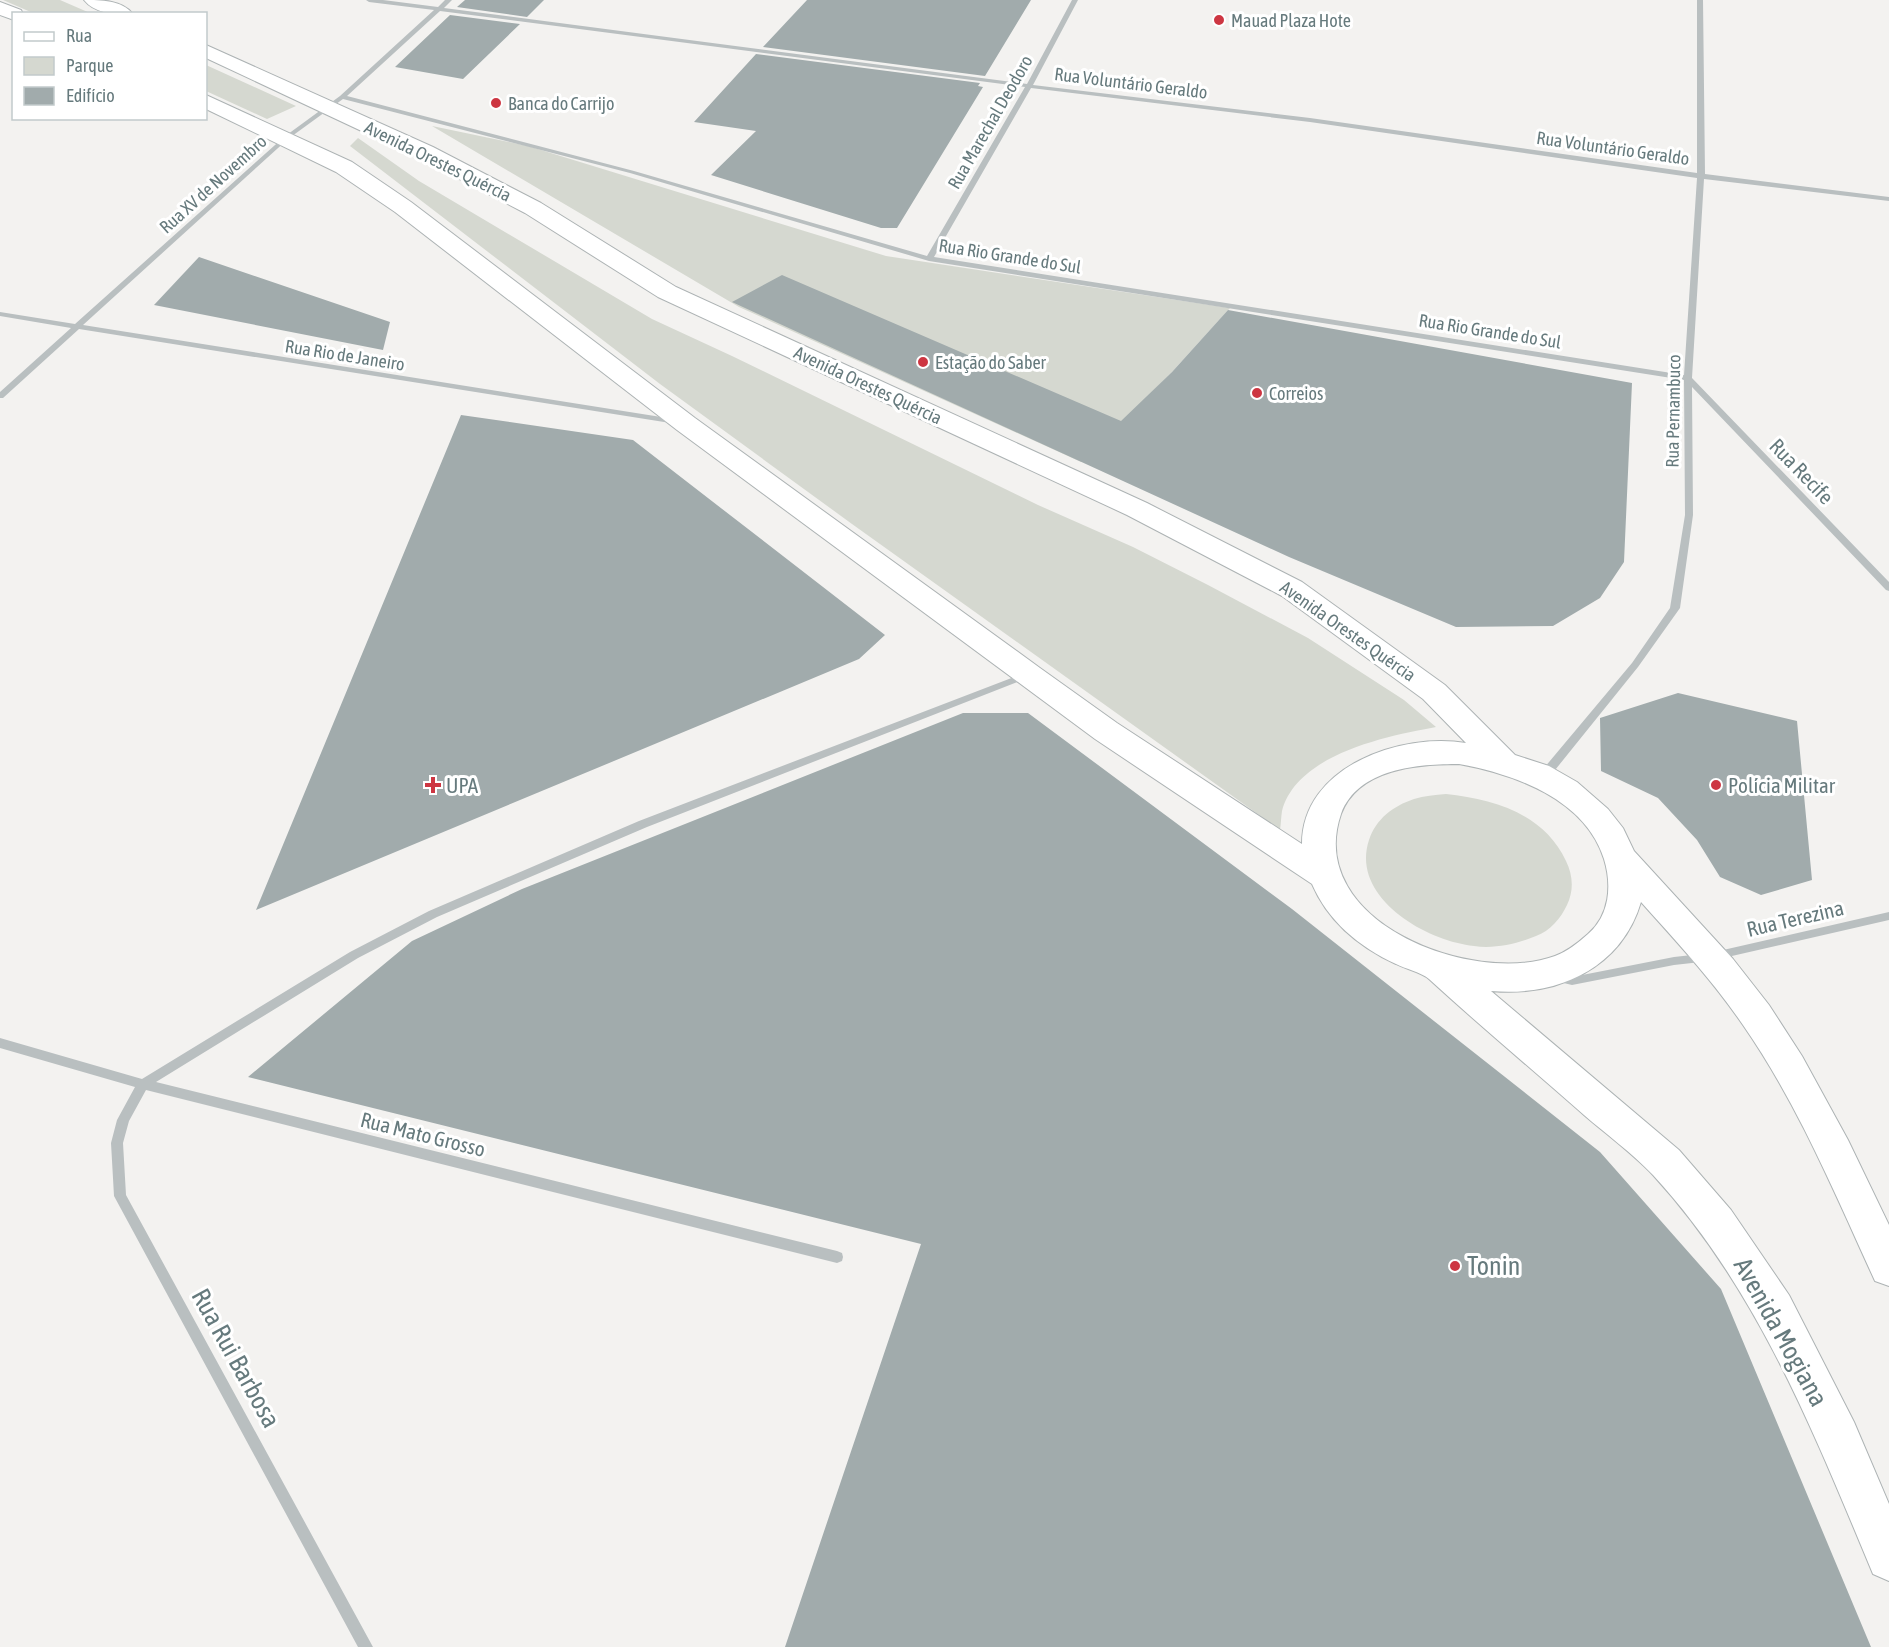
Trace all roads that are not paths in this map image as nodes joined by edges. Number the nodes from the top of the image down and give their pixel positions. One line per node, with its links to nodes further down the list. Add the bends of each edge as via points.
1 (94, 0): 7 (main road)
2 (369, 0): 6 (street, Rua Voluntário Geraldo)
3 (450, 0): 6 (street, Rua XV de Novembro)
4 (1076, 0): 9 (street, Rua Marechal Deodoro)
5 (1700, 0): 13 (street, Rua Pernambuco)
6 (440, 9): 9 (street, Rua Voluntário Geraldo); 11 (street, Rua XV de Novembro)
7 (120, 12)
8 (207, 51): 11 (main road, Avenida Orestes Quércia)
9 (1029, 86): 13 (street, Rua Voluntário Geraldo, via 1310,120); 15 (street, Rua Marechal Deodoro)
10 (207, 100): 12 (main road)
11 (335, 102): 12 (street, Rua XV de Novembro); 15 (street, Rua Rio Grande do Sul, via 632,172); 23 (main road, Avenida Orestes Quércia, via 533,208 668,292 1137,509 1292,589 1434,692)
12 (286, 138): 17 (street, Rua XV de Novembro); 20 (main road, via 344,167 403,207)
13 (1701, 176): 14 (street, Rua Voluntário Geraldo); 18 (street, Rua Pernambuco)
14 (1889, 199)
15 (929, 259): 18 (street, Rua Rio Grande do Sul)
16 (0, 314): 17 (street, Rua Rio de Janeiro)
17 (76, 327): 19 (street, Rua XV de Novembro); 20 (street, Rua Rio de Janeiro)
18 (1688, 378): 21 (street, Rua Recife); 24 (street, Rua Pernambuco, via 1689,515 1675,608 1635,665)
19 (0, 396)
20 (686, 424): 22 (main road)
21 (1889, 588)
22 (1029, 675): 26 (main road); 32 (street, via 643,824 433,914 354,955)
23 (1503, 761): 24 (main road); 26 (main road, via 1458,753 1415,754 1377,764 1346,783 1326,809 1323,820 1318,841)
24 (1543, 777): 25 (main road, via 1578,799 1606,828)
25 (1623, 860): 28 (main road); 30 (main road, via 1627,897 1614,930 1586,958)
26 (1324, 875): 29 (main road, via 1347,913 1388,946)
27 (1889, 916): 28 (street, Rua Terezina)
28 (1710, 957): 30 (street, via 1572,981); 34 (main road, via 1771,1038 1808,1099)
29 (1440, 969): 30 (main road, via 1493,978); 35 (main road, Avenida Mogiana, via 1665,1162 1717,1222 1774,1308 1839,1437)
30 (1543, 974)
31 (0, 1043): 32 (street, Rua Mato Grosso)
32 (143, 1084): 33 (street, Rua Mato Grosso); 36 (street, Rua Rui Barbosa, via 123,1120 117,1143 120,1196)
33 (837, 1257)
34 (1889, 1268)
35 (1889, 1558)
36 (366, 1647)

